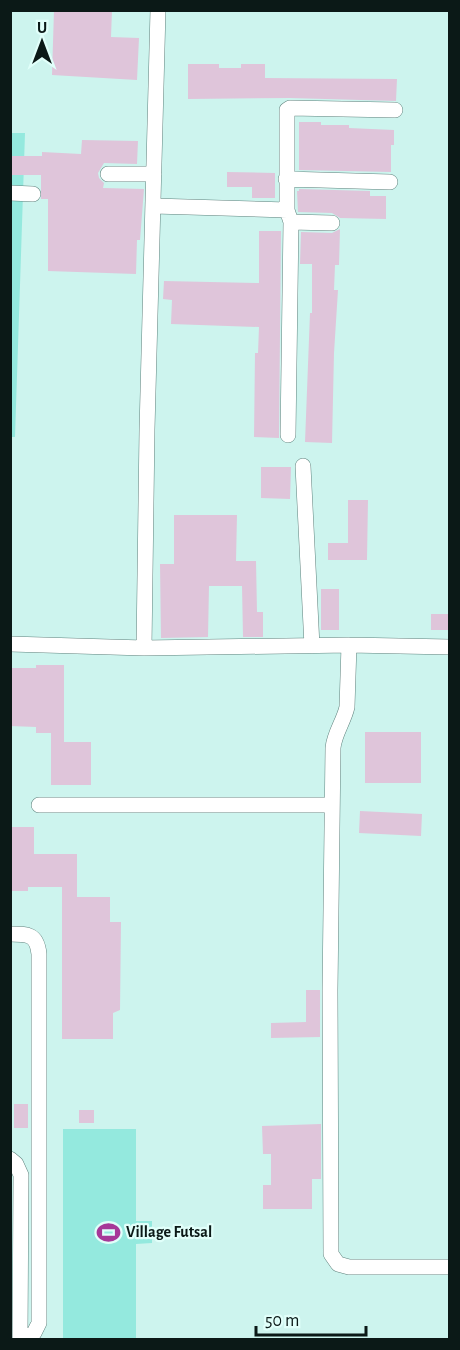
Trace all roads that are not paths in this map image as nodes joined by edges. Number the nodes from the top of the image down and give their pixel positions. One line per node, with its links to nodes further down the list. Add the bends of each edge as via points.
1 (158, 10): 4 (street)
2 (395, 110): 5 (street, via 288,108)
3 (108, 174): 4 (street)
4 (154, 174): 9 (street)
5 (286, 179): 6 (street); 10 (street)
6 (390, 182)
7 (10, 193): 8 (street)
8 (33, 194)
9 (154, 206): 10 (street); 18 (street)
10 (289, 216): 11 (street); 12 (street)
11 (332, 223)
12 (288, 435)
13 (303, 466): 16 (street)
14 (10, 644): 18 (street)
15 (349, 645): 16 (street); 17 (street); 20 (street, via 347,707 333,743)
16 (312, 646): 18 (street)
17 (450, 647)
18 (144, 648)
19 (39, 805): 20 (street)
20 (332, 805): 23 (street, via 331,1254 338,1264 349,1267)
21 (10, 934): 24 (street, via 32,937 39,954 39,1323 34,1333)
22 (10, 1159): 24 (street, via 21,1174)
23 (450, 1267)
24 (21, 1340)

